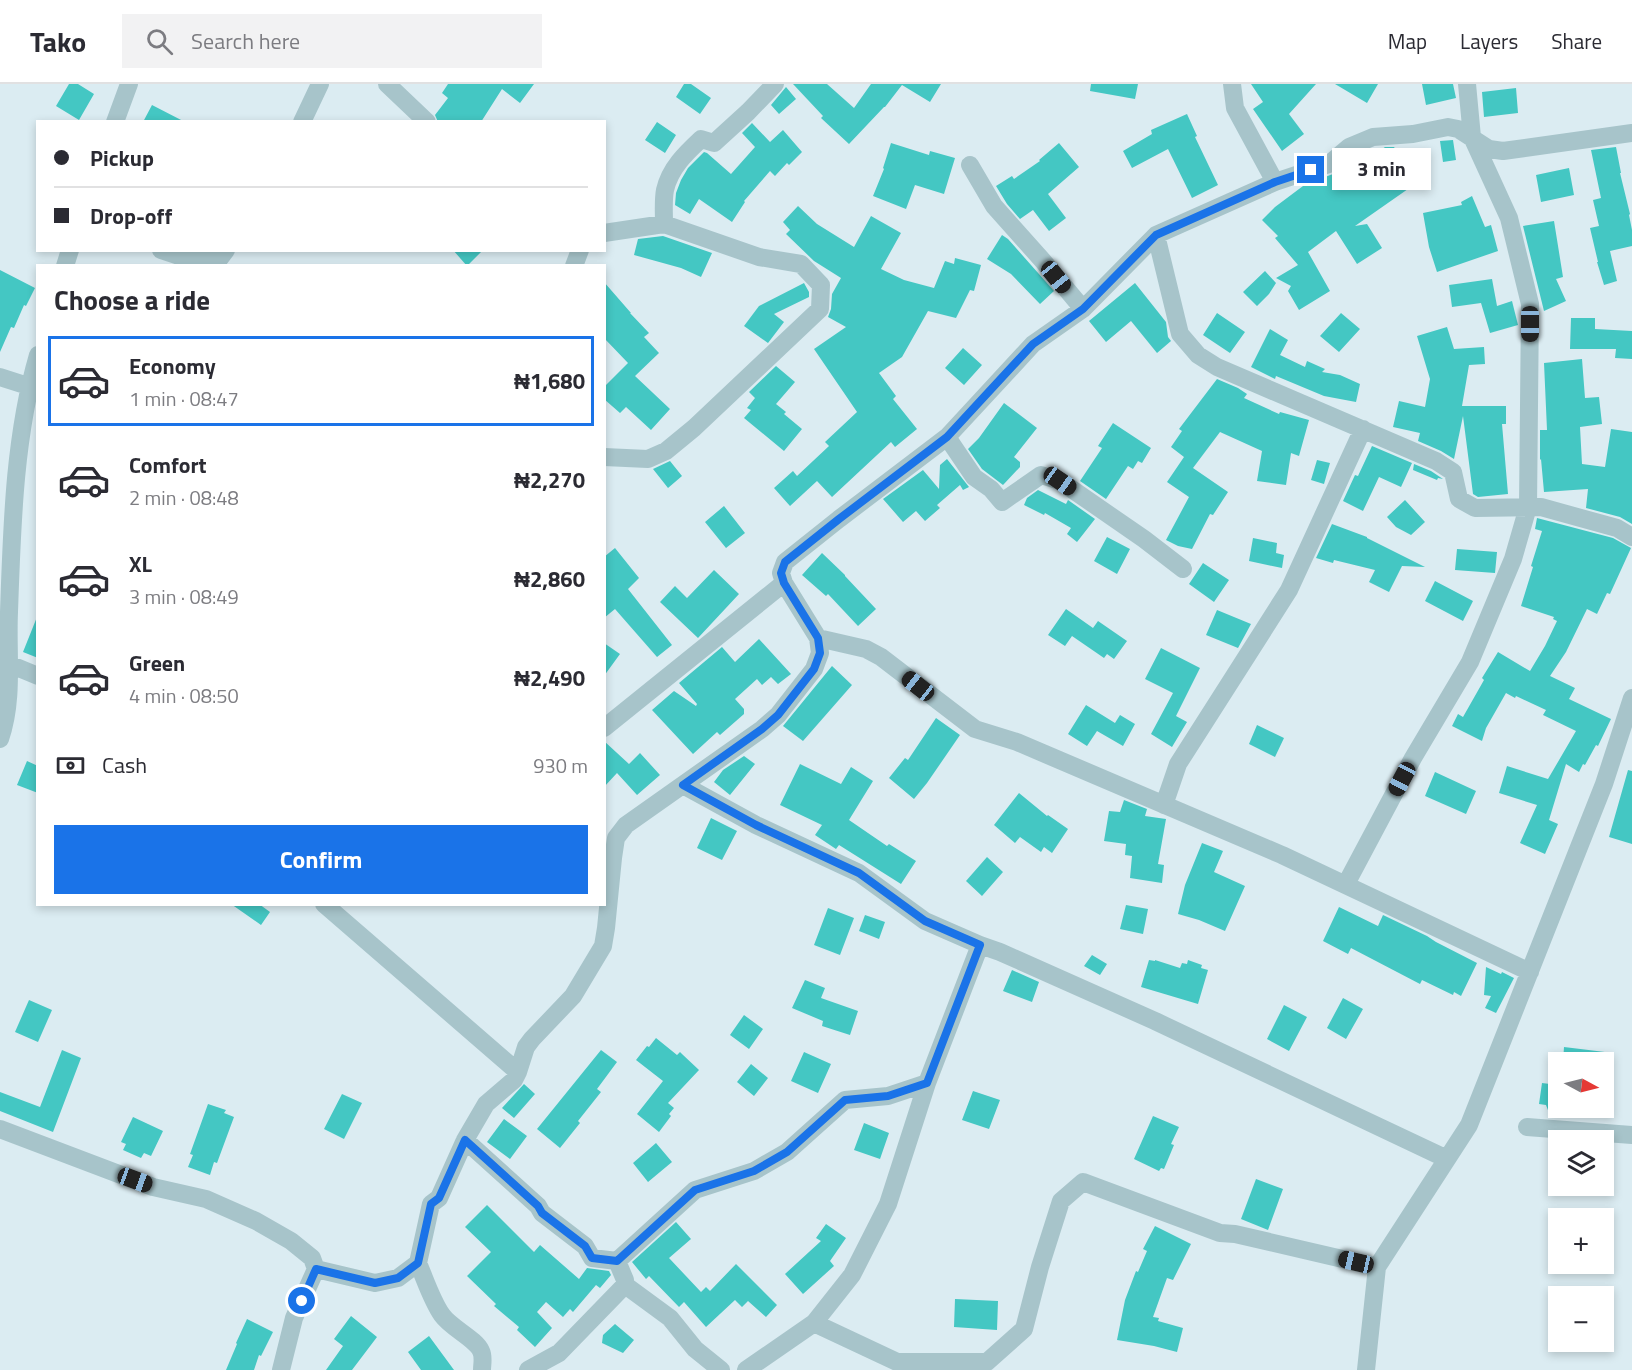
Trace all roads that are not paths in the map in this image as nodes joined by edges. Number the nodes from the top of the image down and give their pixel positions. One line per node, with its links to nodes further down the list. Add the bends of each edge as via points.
1 (129, 84): 7 (street)
2 (320, 84): 8 (street)
3 (387, 84): 9 (street)
4 (775, 84): 14 (street, via 714,143 701,139 677,164 665,190)
5 (1232, 84): 13 (street, via 1235,108)
6 (1467, 84): 11 (street)
7 (116, 120)
8 (303, 120)
9 (425, 120)
10 (1632, 133): 11 (street, via 1503,151 1489,148)
11 (1472, 137): 13 (street, via 1448,127 1373,137 1349,147 1329,164); 26 (street, via 1509,218 1530,304)
12 (970, 165): 19 (street, via 994,207)
13 (1275, 182): 16 (street)
14 (664, 224): 15 (street); 25 (street, via 759,257 801,264 821,285 820,309 666,451 648,459)
15 (606, 233)
16 (1156, 235): 19 (street); 23 (street, via 1180,334 1198,355 1216,367)
17 (167, 252): 18 (street, via 191,260 220,258)
18 (224, 252)
19 (1083, 309): 24 (street, via 1033,344)
20 (36, 361): 22 (street)
21 (0, 377): 22 (street)
22 (28, 386): 31 (street, via 15,486)
23 (1363, 429): 26 (street, via 1453,472 1459,499 1475,508); 37 (street, via 1289,590 1178,764)
24 (947, 437): 28 (street, via 974,477 1002,502 1041,475 1060,481); 29 (street, via 785,562 781,573)
25 (606, 457)
26 (1528, 507): 27 (street, via 1617,528); 38 (street, via 1513,559 1470,662)
27 (1632, 537)
28 (1183, 569)
29 (784, 583): 30 (street); 34 (street)
30 (818, 638): 36 (street, via 820,653 814,669 778,715); 37 (street, via 866,649 881,657 975,729 1017,742)
31 (9, 664): 32 (street); 35 (street)
32 (36, 675)
33 (1632, 698): 41 (street, via 1604,784)
34 (606, 726)
35 (0, 739)
36 (683, 785): 40 (street, via 756,825 859,873 925,921); 42 (street, via 626,825 616,838 603,946 573,996 526,1047)
37 (1164, 805): 38 (street)
38 (1346, 884): 41 (street)
39 (326, 906): 42 (street)
40 (980, 945): 43 (street); 48 (street, via 1155,1021)
41 (1530, 972): 48 (street, via 1469,1125)
42 (518, 1072): 47 (street, via 486,1104)
43 (927, 1083): 49 (street, via 888,1096 845,1100 787,1152 754,1171 695,1190); 54 (street, via 888,1204 852,1275)
44 (1527, 1127): 46 (street)
45 (0, 1129): 52 (street, via 153,1187 206,1199 256,1221 291,1241 312,1258)
46 (1632, 1135)
47 (465, 1140): 49 (street, via 542,1213 585,1246 592,1258); 50 (street, via 439,1198 431,1204)
48 (1447, 1159): 51 (street)
49 (617, 1261): 53 (street)
50 (418, 1263): 52 (street, via 398,1278 375,1283); 56 (street, via 441,1314 481,1351)
51 (1377, 1267): 54 (street, via 1220,1233 1083,1182 1061,1201 1024,1329 987,1362 897,1362); 60 (street)
52 (316, 1269): 55 (street, via 294,1318)
53 (626, 1285): 57 (street, via 560,1353); 58 (street, via 670,1318 695,1349)
54 (814, 1323): 59 (street)
55 (281, 1370)
56 (482, 1370)
57 (528, 1370)
58 (721, 1370)
59 (746, 1370)
60 (1366, 1370)

